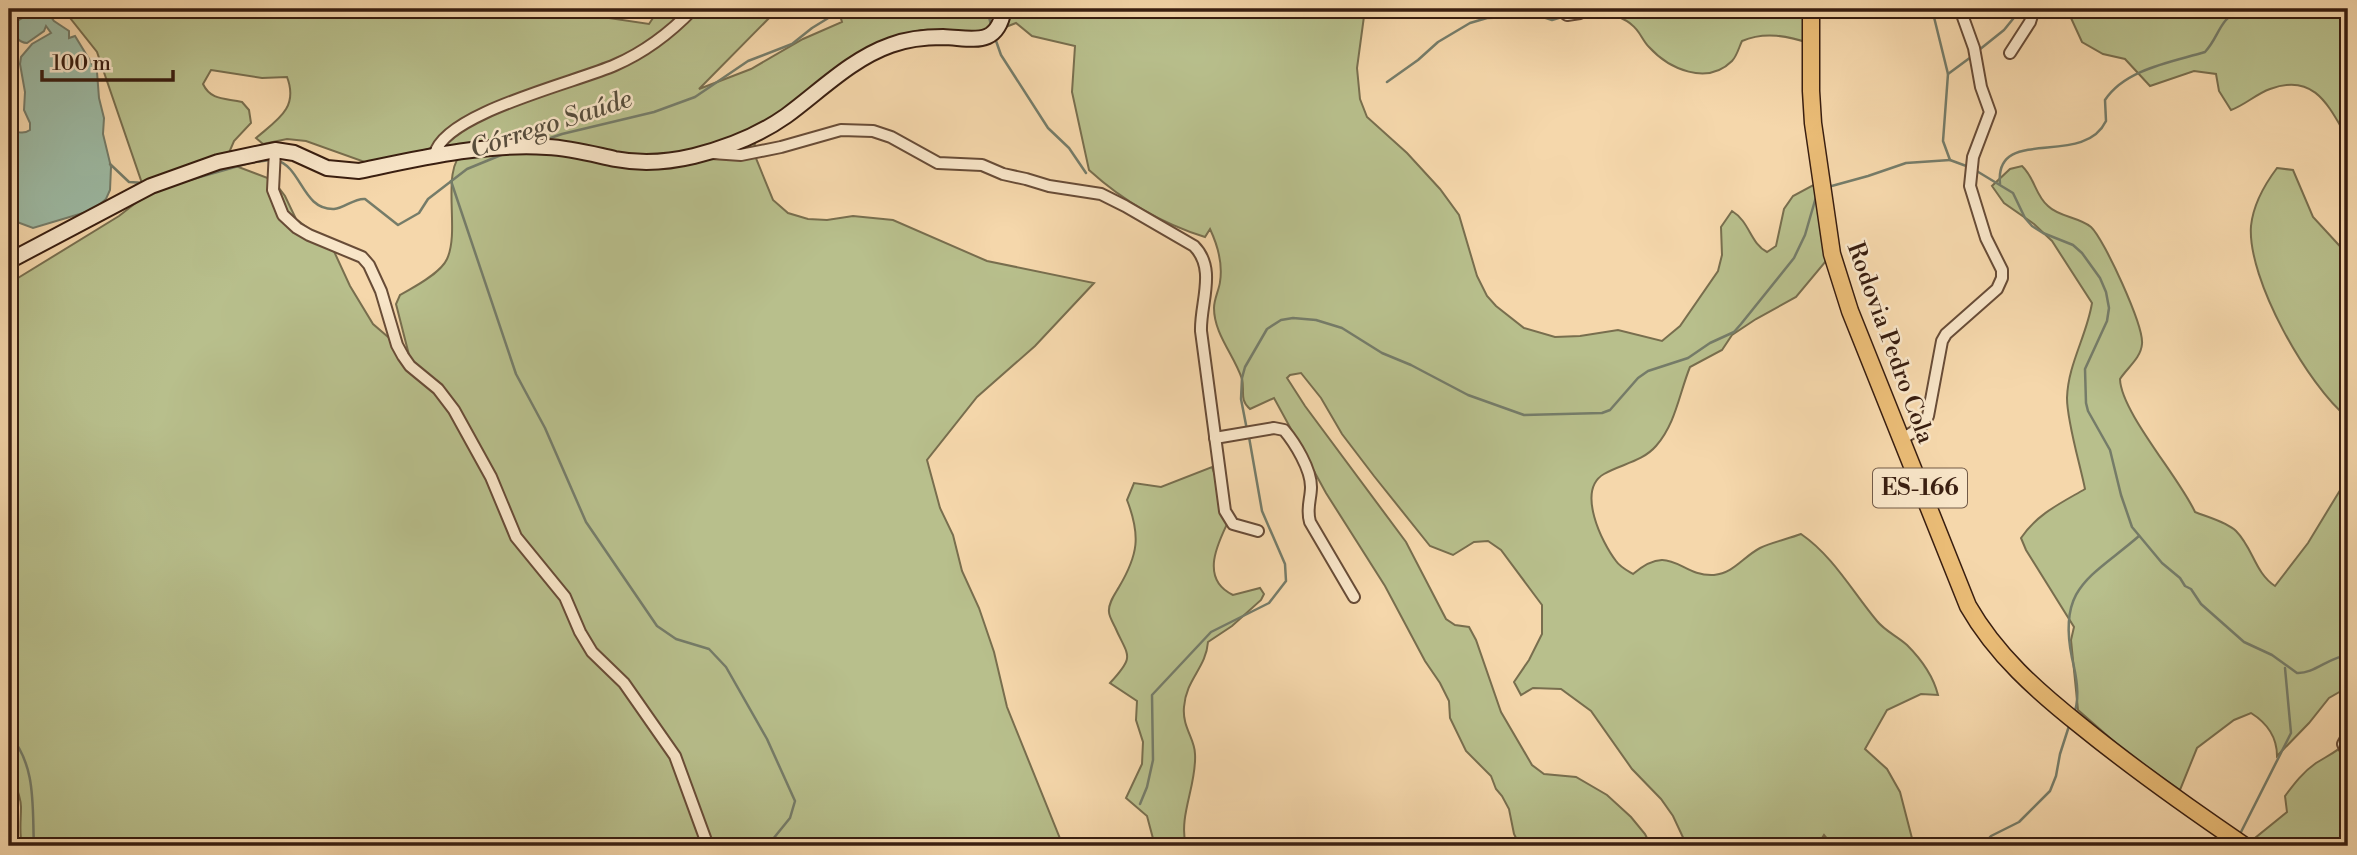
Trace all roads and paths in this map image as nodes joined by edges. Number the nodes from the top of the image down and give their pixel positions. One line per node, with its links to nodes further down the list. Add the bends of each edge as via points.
1 (693, 9): 11 (street, via 674,29 617,65 503,104 457,128 439,143)
2 (1004, 9): 10 (street, via 1000,25 990,35 971,40 924,38 887,46 864,57 767,128)
3 (1559, 9): 4 (street, via 1567,15)
4 (1587, 9)
5 (1811, 9): 14 (main road, Rodovia Pedro Cola / ES-166, via 1811,91 1828,231 1850,311)
6 (1960, 9): 14 (street, via 1990,112 1971,168 1970,186 2002,278 1997,289 1946,334 1928,416 1920,428)
7 (2034, 9): 8 (street)
8 (2010, 53)
9 (275, 150): 11 (street, via 347,171); 12 (street, via 218,162 151,186); 19 (street, via 273,190 283,215 303,232 362,257 369,265 403,356 454,411 491,477 516,537 565,597 592,652 624,682 669,747)
10 (705, 152): 11 (street, via 648,162 550,147); 13 (street, via 741,155 841,130 873,131 938,163 982,165 1049,186 1101,194 1125,206 1194,246 1204,260 1207,276 1201,331)
11 (435, 154)
12 (9, 261)
13 (1215, 438): 15 (street, via 1227,517 1233,524); 16 (street, via 1283,430 1310,478 1310,522)
14 (1900, 440): 20 (main road, Rodovia Pedro Cola / ES-166, via 1968,606 2003,657 2117,756)
15 (1258, 531)
16 (1354, 597)
17 (2348, 734): 18 (street, via 2343,744)
18 (2348, 755)
19 (708, 846)
20 (2245, 846)

